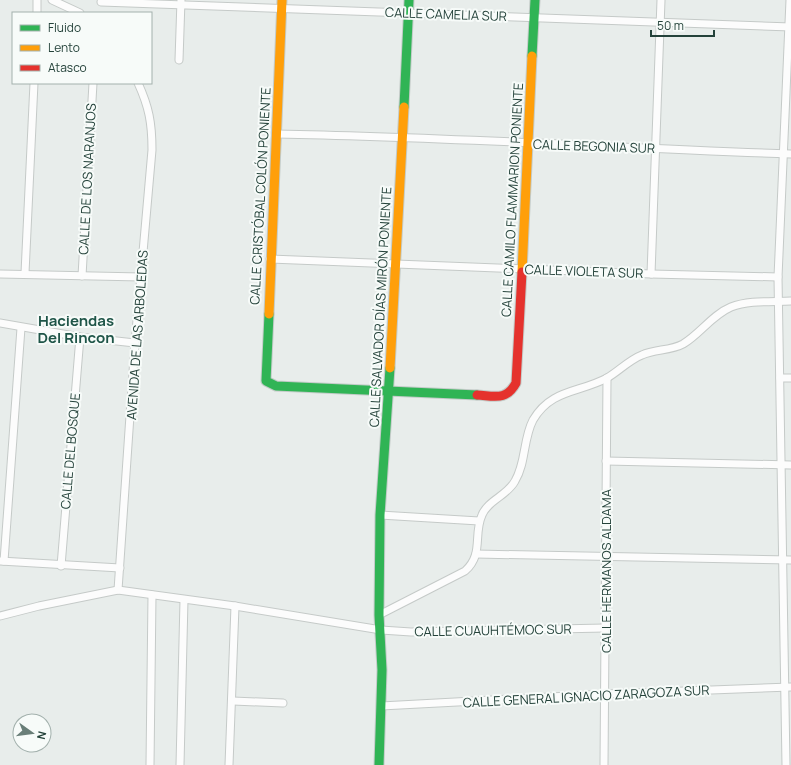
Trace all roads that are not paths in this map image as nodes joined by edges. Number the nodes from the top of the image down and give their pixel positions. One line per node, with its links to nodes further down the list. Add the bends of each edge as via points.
1 (38, 0): 11 (street)
2 (52, 0): 12 (street)
3 (409, 0): 13 (street, CALLE SALVADOR DÍAS MIRÓN PONIENTE)
4 (535, 0): 14 (street, CALLE CAMILO FLAMMARION PONIENTE)
5 (661, 0): 15 (street)
6 (790, 0): 16 (street)
7 (122, 1): 8 (street, CALLE CAMELIA SUR); 9 (street, CALLE CAMELIA SUR)
8 (101, 2)
9 (181, 3): 10 (street, CALLE CAMELIA SUR); 17 (street)
10 (282, 4): 13 (street, CALLE CAMELIA SUR); 21 (street, CALLE CRISTÓBAL COLÓN PONIENTE)
11 (37, 12)
12 (78, 12)
13 (408, 14): 14 (street, CALLE CAMELIA SUR); 22 (street, CALLE SALVADOR DÍAS MIRÓN PONIENTE)
14 (534, 17): 15 (street, CALLE CAMELIA SUR); 23 (street, CALLE CAMILO FLAMMARION PONIENTE)
15 (660, 22): 16 (street, CALLE CAMELIA SUR); 24 (street)
16 (790, 27): 25 (street)
17 (179, 60)
18 (34, 84): 29 (street)
19 (93, 84): 32 (street, CALLE DE LOS NARANJOS)
20 (138, 84): 33 (street, AVENIDA DE LAS ARBOLEDAS, via 148,104 152,126)
21 (277, 134): 22 (street, CALLE BEGONIA SUR); 26 (street, CALLE CRISTÓBAL COLÓN PONIENTE)
22 (403, 136): 23 (street, CALLE BEGONIA SUR); 27 (street, CALLE SALVADOR DÍAS MIRÓN PONIENTE)
23 (527, 144): 24 (street, CALLE BEGONIA SUR); 28 (street, CALLE CAMILO FLAMMARION PONIENTE)
24 (655, 148): 25 (street, CALLE BEGONIA SUR); 31 (street)
25 (787, 154): 34 (street)
26 (270, 259): 27 (street, CALLE VIOLETA SUR); 44 (street, CALLE CRISTÓBAL COLÓN PONIENTE, via 265,377 268,384)
27 (395, 264): 28 (street, CALLE VIOLETA SUR); 44 (street, CALLE SALVADOR DÍAS MIRÓN PONIENTE)
28 (521, 269): 31 (street, CALLE VIOLETA SUR); 44 (street, CALLE CAMILO FLAMMARION PONIENTE, via 516,383 511,392 503,396)
29 (25, 273): 30 (street); 32 (street)
30 (0, 274)
31 (651, 274): 34 (street, CALLE VIOLETA SUR)
32 (82, 276): 33 (street)
33 (141, 277): 40 (street, AVENIDA DE LAS ARBOLEDAS)
34 (778, 277): 36 (street)
35 (791, 301): 36 (street)
36 (778, 302): 41 (street, via 749,303 732,307 723,311 681,345 642,355); 42 (street)
37 (0, 323): 38 (street)
38 (21, 328): 39 (street); 53 (street)
39 (80, 337): 40 (street); 54 (street, CALLE DEL BOSQUE)
40 (135, 343): 55 (street, AVENIDA DE LAS ARBOLEDAS)
41 (607, 378): 45 (street, CALLE HERMANOS ALDAMA); 49 (street, via 558,395 540,409 528,433 516,480 510,489 486,507)
42 (780, 378): 43 (street); 46 (street)
43 (791, 378)
44 (389, 390): 48 (street, CALLE SALVADOR DÍAS MIRÓN PONIENTE)
45 (606, 461): 46 (street); 51 (street, CALLE HERMANOS ALDAMA)
46 (781, 465): 47 (street); 52 (street)
47 (791, 465)
48 (380, 515): 49 (street); 60 (street, CALLE SALVADOR DÍAS MIRÓN PONIENTE)
49 (479, 521): 50 (street)
50 (476, 554): 51 (street); 60 (street, via 471,566 465,571)
51 (606, 556): 52 (street); 62 (street, CALLE HERMANOS ALDAMA)
52 (787, 560): 64 (street)
53 (2, 561): 54 (street)
54 (61, 566): 55 (street)
55 (120, 568): 56 (street, AVENIDA DE LAS ARBOLEDAS)
56 (118, 590): 57 (street, CALLE CUAUHTÉMOC SUR); 61 (street, CALLE CUAUHTÉMOC SUR)
57 (152, 595): 58 (street, CALLE CUAUHTÉMOC SUR); 69 (street)
58 (184, 600): 59 (street, CALLE CUAUHTÉMOC SUR); 70 (street)
59 (235, 606): 63 (street, CALLE CUAUHTÉMOC SUR); 66 (street)
60 (378, 615): 63 (street, CALLE SALVADOR DÍAS MIRÓN PONIENTE)
61 (0, 616)
62 (605, 628): 63 (street, CALLE CUAUHTÉMOC SUR, via 410,632); 65 (street, CALLE HERMANOS ALDAMA)
63 (381, 630): 68 (street, CALLE SALVADOR DÍAS MIRÓN PONIENTE)
64 (788, 688): 65 (street, CALLE GENERAL IGNACIO ZARAGOZA SUR); 74 (street)
65 (606, 694): 68 (street, CALLE GENERAL IGNACIO ZARAGOZA SUR); 73 (street, CALLE HERMANOS ALDAMA)
66 (233, 701): 67 (street); 71 (street)
67 (283, 703)
68 (381, 706): 72 (street, CALLE SALVADOR DÍAS MIRÓN PONIENTE)
69 (150, 765)
70 (180, 765)
71 (229, 765)
72 (379, 765)
73 (604, 765)
74 (786, 765)

